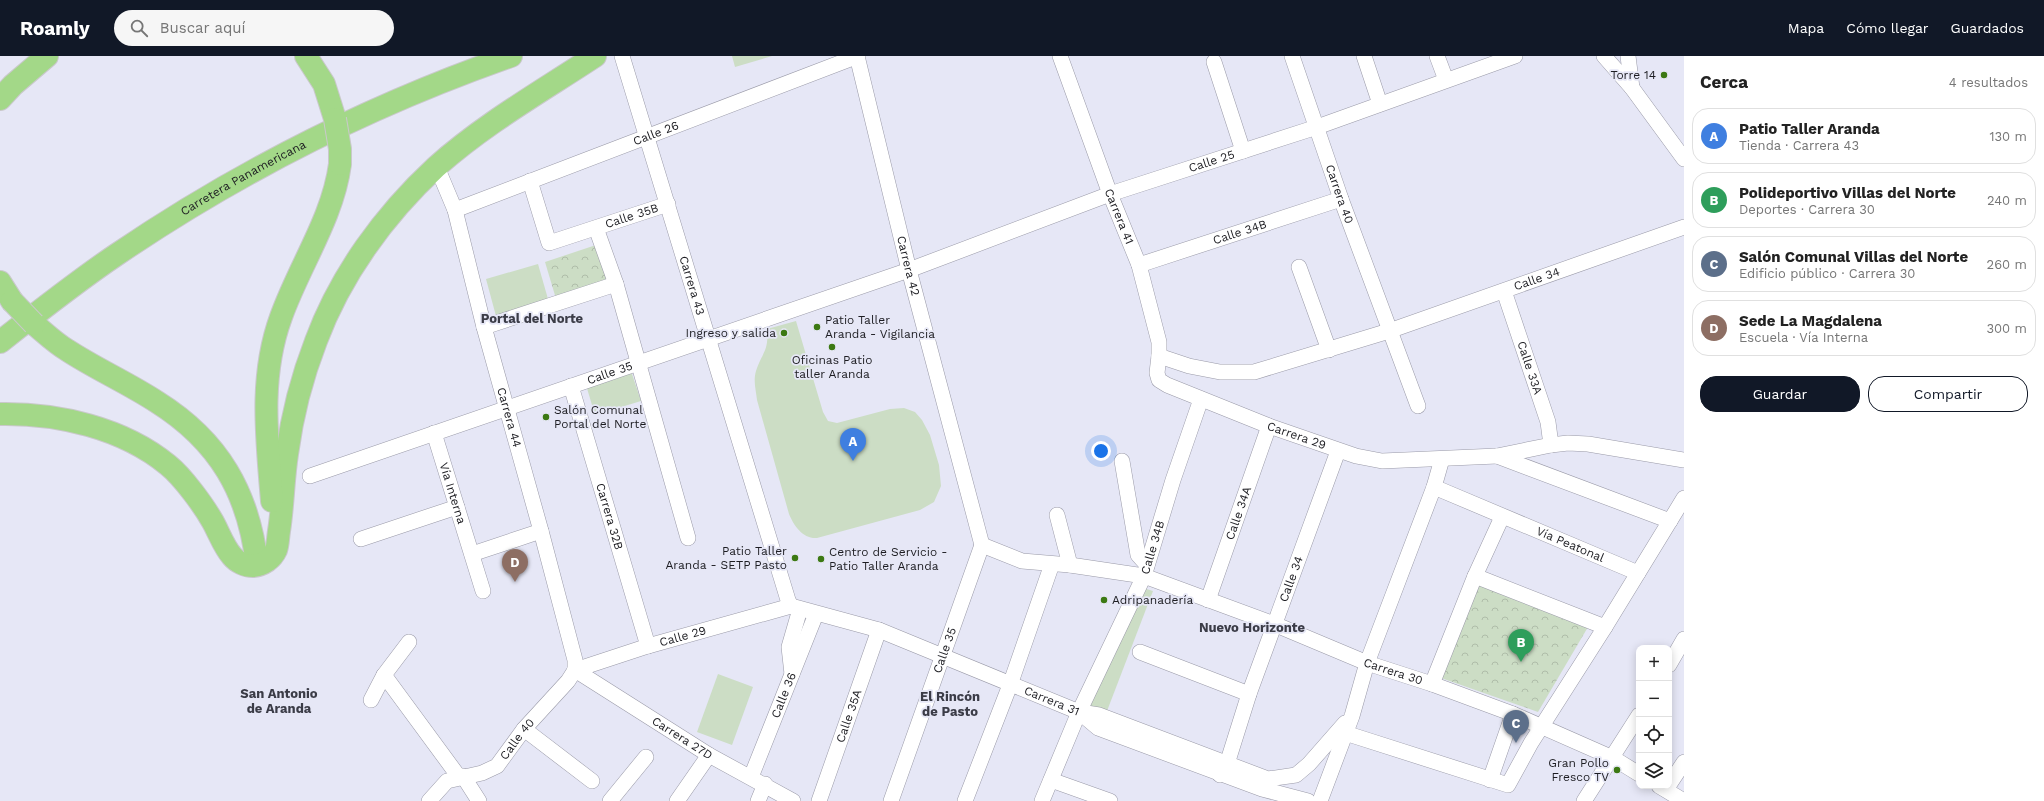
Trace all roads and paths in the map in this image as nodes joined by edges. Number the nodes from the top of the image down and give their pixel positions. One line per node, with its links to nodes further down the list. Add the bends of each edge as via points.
1 (47, 56): 17 (highway)
2 (306, 56): 70 (highway, bridge, via 324,84 335,119 340,164 338,181 280,318 271,352 266,391 267,436)
3 (511, 56): 41 (highway, Carretera Panamericana, via 390,103 318,136 249,173 181,212 115,256)
4 (595, 56): 24 (highway, via 486,129)
5 (622, 56): 21 (street, Carrera 43)
6 (857, 56): 21 (street, Calle 26); 34 (street, Carrera 42)
7 (1060, 56): 26 (street, Carrera 41)
8 (1292, 56): 20 (street, Carrera 40)
9 (1364, 56): 18 (street)
10 (1437, 56): 15 (street)
11 (1604, 56): 16 (street)
12 (1628, 56): 16 (street)
13 (1512, 57): 15 (street, Calle 25)
14 (1214, 62): 22 (street)
15 (1446, 80): 18 (street, Calle 25)
16 (1632, 88): 23 (street)
17 (7, 92): 19 (highway)
18 (1380, 104): 20 (street, Calle 25)
19 (0, 108)
20 (1317, 127): 22 (street, Calle 25); 27 (street, Carrera 40)
21 (648, 136): 25 (street, Calle 26); 28 (street, Carrera 43)
22 (1243, 151): 26 (street, Calle 25)
23 (1684, 159)
24 (437, 167): 29 (street, Carrera 44); 70 (highway, via 398,206 368,245 338,293 316,341 295,407)
25 (530, 181): 29 (street, Calle 26); 31 (street, Calle 35B, via 549,243)
26 (1110, 194): 32 (street, Carrera 41); 34 (street, Calle 25)
27 (1341, 199): 32 (street, Calle 34B); 39 (street, Carrera 40)
28 (668, 204): 31 (street, Calle 35B); 40 (street, Carrera 43)
29 (455, 210): 38 (street, Carrera 44)
30 (1684, 227): 37 (street, Calle 34)
31 (596, 228): 36 (street)
32 (1139, 265): 43 (street, Carrera 41, via 1159,342)
33 (1299, 267): 42 (street)
34 (909, 270): 40 (street, Calle 35); 69 (street, Carrera 42)
35 (0, 282): 73 (highway, bridge, via 12,301 34,324 67,350 157,402 188,424 214,450 232,478 246,509 254,538)
36 (616, 284): 38 (street); 44 (street)
37 (1504, 291): 39 (street, Calle 34); 53 (street, Calle 33A, via 1548,422)
38 (484, 327): 49 (street, Carrera 44)
39 (1389, 331): 42 (street, Calle 34); 48 (street)
40 (709, 338): 44 (street, Calle 35); 80 (street, Carrera 43, via 785,592)
41 (0, 342)
42 (1329, 350): 43 (street, Calle 34, via 1254,372 1220,372 1189,366)
43 (1159, 356): 45 (street, Carrera 41, via 1157,373)
44 (638, 363): 46 (street, Calle 35); 67 (street)
45 (1160, 380): 47 (street, Carrera 29)
46 (571, 386): 49 (street, Calle 35); 87 (street, Carrera 32B)
47 (1201, 399): 51 (street, Carrera 29); 75 (street, Calle 34B)
48 (1418, 406)
49 (508, 408): 52 (street, Calle 35); 66 (street, Carrera 44)
50 (0, 414): 73 (highway, via 28,414 70,420 142,447 170,466 192,492 208,514 231,556 240,563)
51 (1269, 426): 54 (street, Carrera 29); 79 (street, Calle 34A)
52 (434, 433): 59 (street, Calle 35); 62 (street, Vía Interna)
53 (1551, 445): 55 (street, Carrera 29); 58 (street, Carrera 29, via 1588,444)
54 (1338, 450): 56 (street, Carrera 29, via 1382,461); 82 (street, Calle 34)
55 (1497, 456): 56 (street, Carrera 29); 65 (street)
56 (1442, 459): 60 (street)
57 (1122, 460): 75 (street, via 1138,555)
58 (1684, 460)
59 (310, 476)
60 (1434, 487): 64 (street, Vía Peatonal); 91 (street)
61 (1684, 498): 65 (street)
62 (457, 507): 68 (street); 71 (street, Vía Interna)
63 (1057, 515): 74 (street)
64 (1502, 516): 76 (street, Vía Peatonal); 77 (street)
65 (1670, 521): 76 (street)
66 (541, 531): 71 (street); 92 (street, Carrera 44, via 575,660)
67 (688, 538)
68 (361, 539)
69 (982, 545): 72 (street, Carrera 30, via 1022,561); 89 (street, Calle 35)
70 (276, 550): 73 (highway, via 270,559)
71 (472, 554): 78 (street, Vía Interna)
72 (1052, 564): 74 (street, Carrera 30); 96 (street)
73 (257, 565)
74 (1070, 565): 75 (street, Carrera 30)
75 (1145, 571): 79 (street, Carrera 30); 99 (street, Calle 34B)
76 (1638, 573): 83 (street)
77 (1475, 576): 83 (street); 95 (street)
78 (483, 591)
79 (1208, 600): 82 (street, Carrera 30)
80 (796, 607): 81 (street, Carrera 31); 87 (street, Calle 29); 94 (street, via 789,647)
81 (816, 614): 84 (street, Carrera 31); 94 (street, Calle 36)
82 (1274, 624): 91 (street, Carrera 30); 97 (street, Calle 34)
83 (1605, 627): 103 (street)
84 (879, 630): 89 (street, Carrera 31); 126 (street, Calle 35A)
85 (1684, 639): 90 (street)
86 (409, 642): 93 (street)
87 (648, 646): 92 (street, Calle 29)
88 (1140, 652): 97 (street)
89 (944, 656): 96 (street, Carrera 31); 127 (street, Calle 35)
90 (1672, 659)
91 (1367, 663): 95 (street, Carrera 30); 101 (street)
92 (575, 670): 104 (street, Calle 40); 106 (street, Carrera 27D)
93 (384, 675): 98 (street); 112 (street)
94 (792, 676): 113 (street, Calle 36)
95 (1432, 684): 100 (street, Carrera 30)
96 (1010, 685): 99 (street, Carrera 31); 128 (street)
97 (1249, 694): 110 (street, Calle 34)
98 (371, 700)
99 (1079, 712): 110 (street, Carrera 31, via 1099,715); 114 (street, Calle 34B)
100 (1513, 714): 103 (street, Carrera 30); 115 (street)
101 (1352, 716): 105 (street); 118 (street, via 1310,764 1296,775)
102 (1638, 717): 108 (street)
103 (1541, 726): 108 (street, Carrera 30); 115 (street, via 1508,785)
104 (524, 729): 112 (street, Calle 40, via 497,766 482,773); 116 (street)
105 (1345, 733): 115 (street); 132 (street)
106 (709, 755): 113 (street, Carrera 27D); 123 (street)
107 (646, 757): 122 (street)
108 (1613, 758): 111 (street, Carrera 30); 133 (street)
109 (1684, 762): 119 (street)
110 (1224, 770): 118 (street)
111 (1636, 772)
112 (461, 777): 120 (street, Calle 40, via 447,781); 121 (street)
113 (751, 777): 117 (street, Carrera 27D)
114 (1051, 780): 129 (street, Calle 34B); 130 (street)
115 (1490, 780)
116 (592, 781)
117 (764, 784): 124 (street); 125 (street, Carrera 27D)
118 (1262, 790): 131 (street)
119 (1664, 790): 134 (street)
120 (429, 801)
121 (479, 801)
122 (610, 801)
123 (677, 801)
124 (758, 801)
125 (793, 801)
126 (818, 801)
127 (891, 801)
128 (965, 801)
129 (1042, 801)
130 (1110, 801)
131 (1308, 801)
132 (1320, 801)
133 (1584, 801)
134 (1684, 801)

